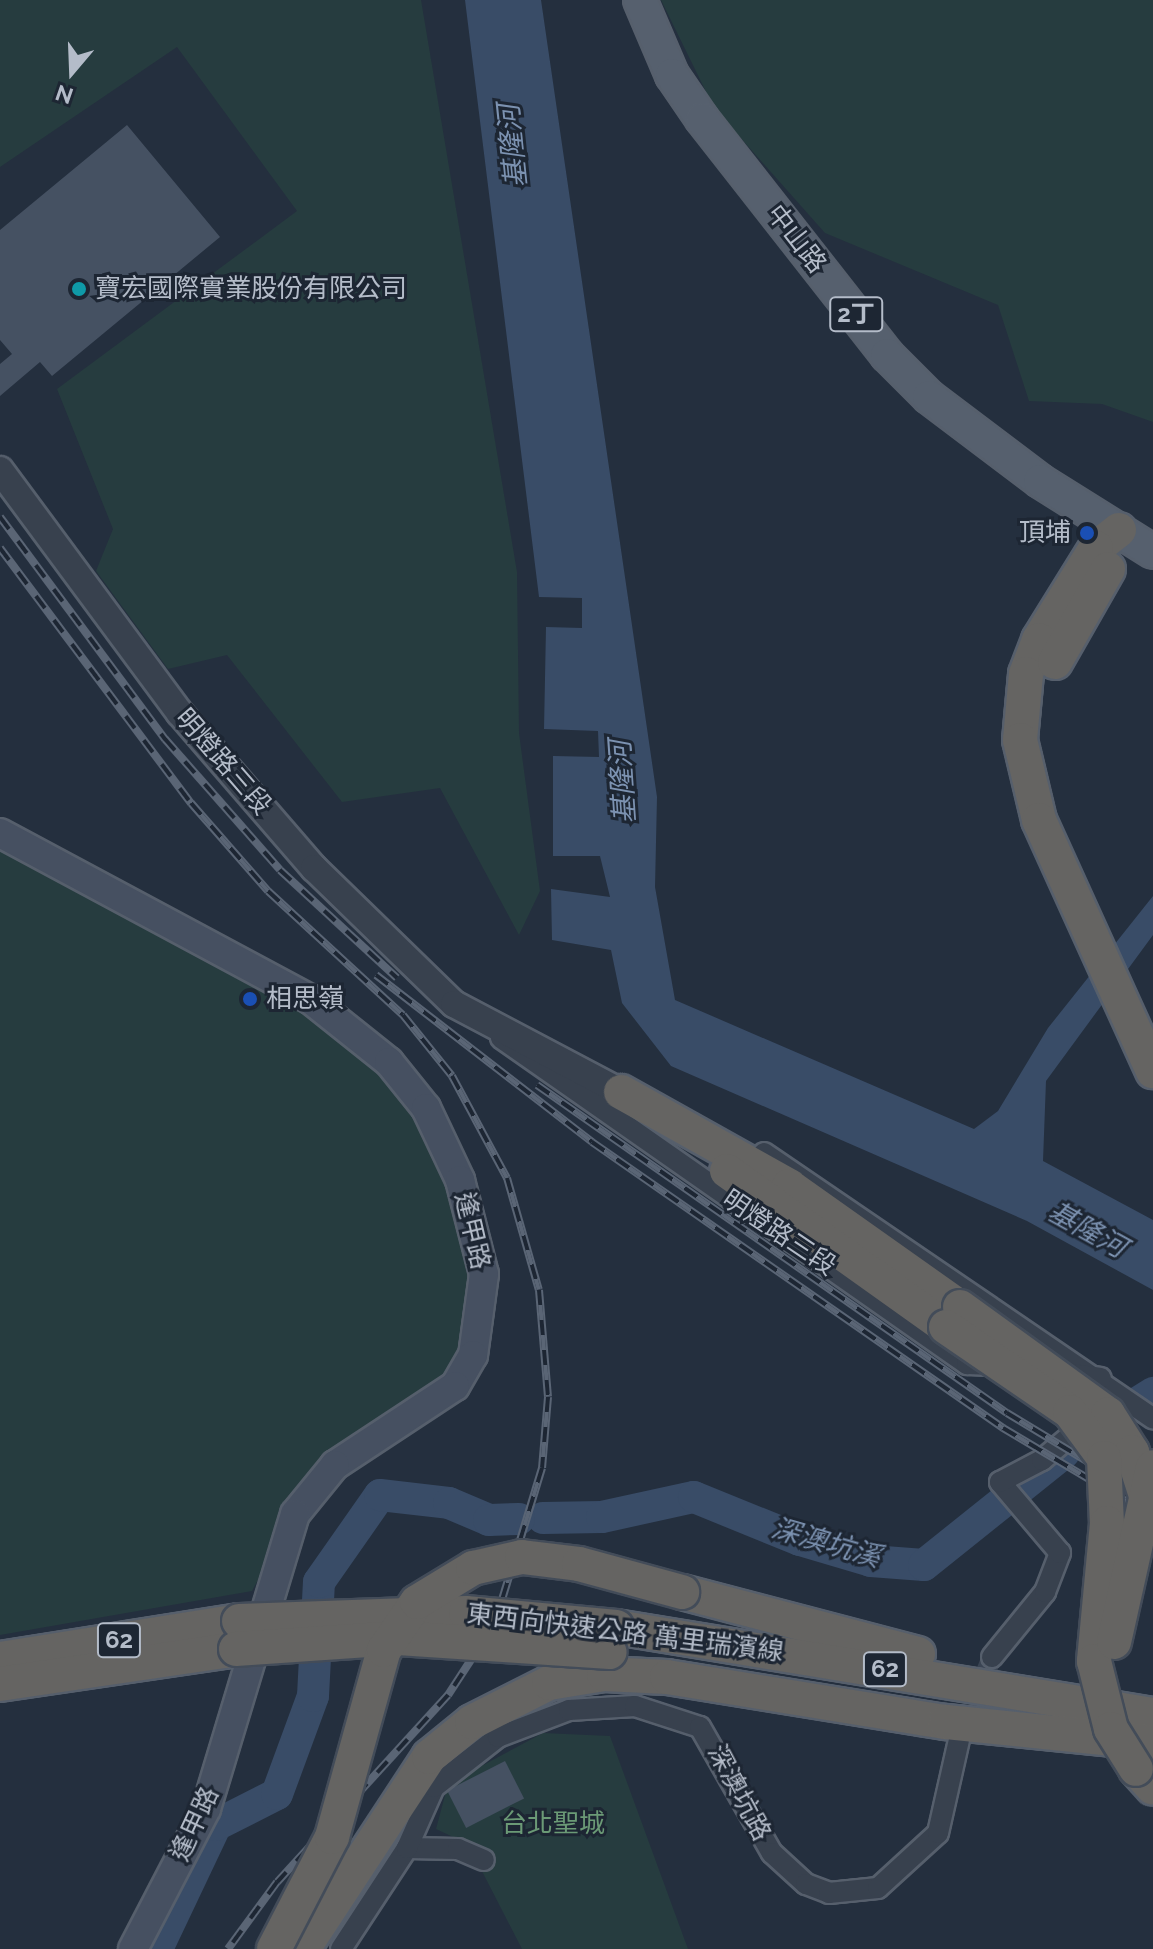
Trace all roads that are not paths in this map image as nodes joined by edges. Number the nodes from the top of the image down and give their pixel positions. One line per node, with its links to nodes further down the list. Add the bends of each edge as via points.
1 (640, 0): 3 (main road, 中山路 / 2丁, via 672,75 702,119 887,355 941,406)
2 (0, 470): 7 (street, 明燈路三段, via 180,713 283,832)
3 (1119, 530): 4 (main road, 中山路 / 2丁); 6 (highway, via 1096,548 1056,607 1026,674 1025,776)
4 (1153, 552)
5 (0, 833): 28 (main road, 逢甲路, via 310,999 389,1062 426,1108 460,1180 484,1274 473,1355 455,1386 335,1465 295,1514 206,1809)
6 (1071, 869): 8 (highway); 9 (highway)
7 (482, 1024): 10 (street, 明燈路三段); 13 (street, 明燈路三段, via 967,1364)
8 (1153, 1025)
9 (1153, 1071)
10 (621, 1092): 11 (highway); 12 (street, 明燈路三段, via 796,1170)
11 (953, 1317): 18 (highway, bridge, via 1108,1414 1132,1452); 25 (highway, bridge, via 1070,1412 1104,1458 1107,1523 1094,1661 1111,1729)
12 (1034, 1333): 13 (street, via 1039,1357); 14 (street, 明燈路三段)
13 (1017, 1367): 14 (street, 明燈路三段)
14 (1101, 1378): 15 (street, 明燈路三段)
15 (1123, 1393): 16 (street, 明燈路三段); 21 (street, via 1042,1460 1000,1482 1060,1553 1057,1573)
16 (1153, 1418)
17 (1153, 1467): 25 (highway, bridge, via 1114,1657 1126,1724)
18 (1153, 1522)
19 (237, 1635): 20 (highway, 東西向快速公路 萬里瑞濱線 / 62, bridge); 22 (highway, 東西向快速公路 萬里瑞濱線 / 62); 23 (highway, 東西向快速公路 萬里瑞濱線 / 62)
20 (610, 1651): 25 (highway, 東西向快速公路 萬里瑞濱線 / 62); 30 (highway, via 522,1694 429,1757)
21 (992, 1657)
22 (0, 1659)
23 (0, 1684)
24 (959, 1740): 26 (street, 深澳坑路, via 938,1833 878,1888 854,1894 806,1884 772,1853 700,1727 635,1706 569,1710 498,1737 434,1787)
25 (1148, 1751): 29 (highway, bridge, via 682,1592 579,1564 522,1557 473,1568 417,1602 384,1650 332,1837)
26 (407, 1848): 27 (street, via 458,1849); 31 (street, 深澳坑路)
27 (484, 1860)
28 (133, 1949)
29 (274, 1949)
30 (303, 1949)
31 (341, 1949)

